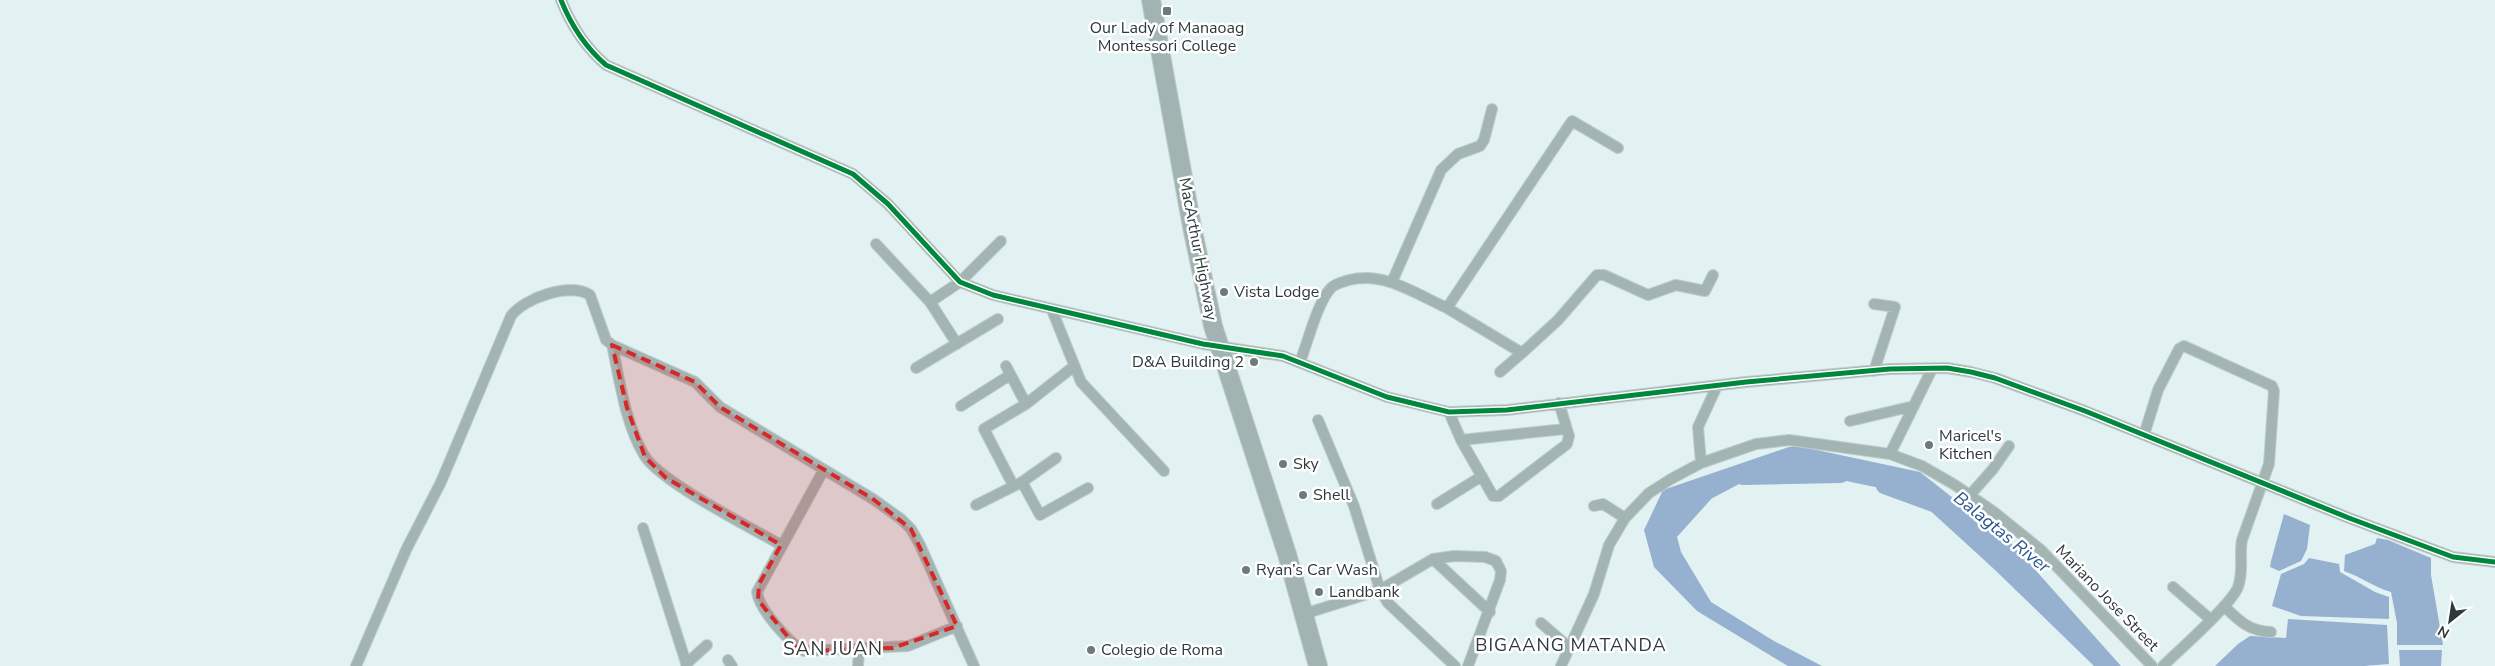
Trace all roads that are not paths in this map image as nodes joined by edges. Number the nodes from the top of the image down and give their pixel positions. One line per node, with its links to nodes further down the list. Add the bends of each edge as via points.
1 (561, 0): 8 (street, via 569,20 591,52 606,65 854,174 888,204)
2 (1152, 0): 17 (highway, MacArthur Highway, via 1192,227)
3 (1492, 109): 9 (street, via 1480,146 1458,154 1441,170)
4 (1618, 148): 12 (street, via 1572,121)
5 (1001, 241): 8 (street)
6 (876, 244): 10 (street)
7 (1713, 276): 18 (street, via 1705,291 1676,284 1648,295 1604,274 1597,275 1558,320)
8 (960, 282): 10 (street); 13 (street, via 993,295)
9 (1392, 282): 12 (street); 19 (street, via 1364,277 1331,287)
10 (930, 302): 15 (street)
11 (1874, 304): 23 (street, via 1895,308)
12 (1447, 308): 18 (street)
13 (1052, 310): 17 (street); 20 (street)
14 (998, 319): 15 (street)
15 (957, 344): 21 (street)
16 (612, 345): 40 (street, via 696,382 720,407); 52 (street, via 627,408 645,457 666,478); 68 (street, via 606,340 590,295 584,292 554,293 526,302 516,309)
17 (1219, 346): 19 (street, via 1269,352); 59 (highway, MacArthur Highway)
18 (1522, 353): 24 (street)
19 (1300, 362): 30 (street, via 1387,397)
20 (1073, 367): 27 (street); 41 (street, via 1091,395)
21 (916, 368)
22 (1932, 369): 23 (street); 29 (street); 34 (street, via 1995,378)
23 (1874, 371): 25 (street)
24 (1500, 372)
25 (1717, 386): 26 (street); 39 (street, via 1698,426)
26 (1558, 403): 30 (street, via 1498,411); 33 (street)
27 (1026, 404): 28 (street, via 1008,371); 44 (street, via 984,429)
28 (961, 406)
29 (1914, 406): 32 (street); 37 (street)
30 (1449, 412): 35 (street)
31 (1318, 420): 56 (street, via 1362,528)
32 (1850, 421)
33 (1565, 429): 35 (street); 42 (street, via 1569,436 1568,444 1499,496 1493,496)
34 (2144, 435): 43 (street); 43 (street, via 2165,374 2179,349 2188,347 2272,386 2269,464)
35 (1461, 440): 42 (street)
36 (2010, 446): 46 (street)
37 (1890, 454): 39 (street, Mariano Jose Street, via 1789,440 1756,444); 46 (street, Mariano Jose Street, via 1922,466)
38 (1056, 458): 44 (street)
39 (1701, 463): 50 (street, Mariano Jose Street, via 1649,493)
40 (823, 471): 52 (street); 62 (street, via 873,499 911,529)
41 (1164, 471)
42 (1482, 476): 47 (street)
43 (2264, 483): 54 (street, via 2453,556); 57 (street, via 2242,540 2238,590)
44 (1018, 484): 45 (street, via 1040,515); 48 (street)
45 (1088, 488)
46 (1970, 495): 75 (street, Mariano Jose Street, via 2064,571)
47 (1437, 504)
48 (976, 505)
49 (1594, 506): 50 (street, via 1603,504)
50 (1625, 518): 65 (street, Mariano Jose Street, via 1610,545 1594,594)
51 (643, 528): 67 (street)
52 (781, 545): 66 (street, via 759,584 757,592 761,606 796,647 804,651)
53 (1433, 558): 56 (street); 58 (street); 58 (street, via 1475,556 1496,561 1501,571 1500,580)
54 (2495, 562)
55 (2173, 587): 60 (street)
56 (1380, 590): 59 (street); 72 (street, via 1388,602)
57 (2224, 606): 60 (street); 63 (street, via 2245,626)
58 (1490, 612): 73 (street)
59 (1304, 614): 71 (highway, MacArthur Highway)
60 (2210, 619): 76 (street)
61 (1540, 623): 65 (street)
62 (957, 626): 66 (street, via 908,646); 70 (street)
63 (2271, 632)
64 (707, 645): 67 (street)
65 (1570, 648): 74 (street, Mariano Jose Street)
66 (859, 650): 69 (street)
67 (686, 665)
68 (356, 666)
69 (858, 666)
70 (974, 666)
71 (1318, 666)
72 (1455, 666)
73 (1468, 666)
74 (1561, 666)
75 (2152, 666)
76 (2163, 666)

